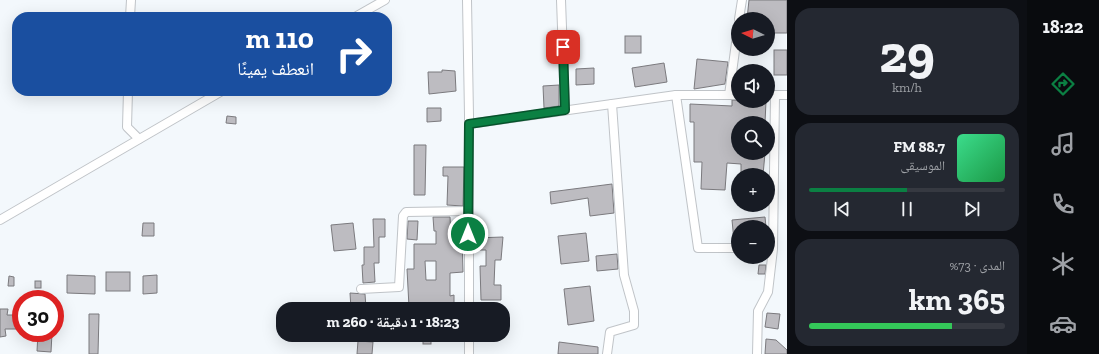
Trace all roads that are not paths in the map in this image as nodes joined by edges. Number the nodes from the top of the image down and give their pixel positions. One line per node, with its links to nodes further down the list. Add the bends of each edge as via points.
1 (131, 0): 6 (street)
2 (385, 0): 7 (street)
3 (467, 0): 19 (street)
4 (561, 0): 18 (street)
5 (742, 0): 8 (street)
6 (130, 12)
7 (364, 12)
8 (740, 12)
9 (734, 56): 11 (street)
10 (676, 95): 11 (street); 16 (street); 24 (street, via 698,248)
11 (728, 95)
12 (775, 95): 13 (street)
13 (787, 95)
14 (128, 96): 20 (street, via 127,127)
15 (213, 96): 20 (street)
16 (612, 104): 18 (street); 30 (street, via 624,275 634,311 634,325 610,332)
17 (772, 108): 23 (street)
18 (565, 110): 19 (street)
19 (469, 124): 21 (street)
20 (139, 139): 22 (street)
21 (468, 211): 26 (street, via 406,212 403,216 399,287); 27 (street)
22 (0, 220)
23 (770, 220)
24 (731, 248)
25 (769, 264): 31 (street, via 768,292 758,311)
26 (361, 289)
27 (469, 302)
28 (469, 342): 29 (street)
29 (469, 354)
30 (607, 354)
31 (757, 354)

